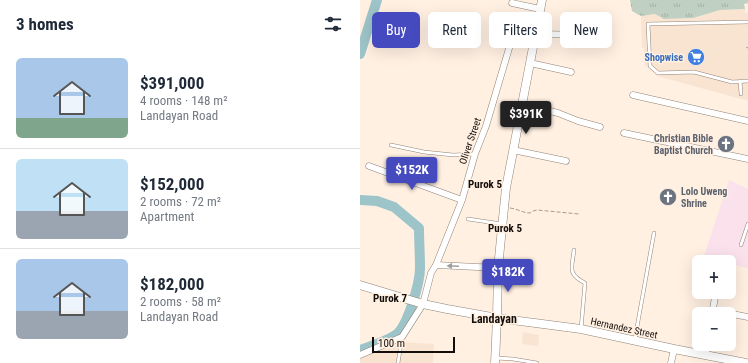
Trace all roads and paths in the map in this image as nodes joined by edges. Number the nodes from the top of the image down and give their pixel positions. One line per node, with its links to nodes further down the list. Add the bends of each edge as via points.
1 (542, 0): 3 (street)
2 (512, 3): 3 (street)
3 (540, 9): 4 (street)
4 (540, 12)
5 (748, 22): 10 (lane, via 648,24 650,66 658,73 694,72 732,82)
6 (509, 48): 20 (street, Oliver Street)
7 (533, 48): 8 (street)
8 (530, 63): 9 (street); 14 (street)
9 (571, 72)
10 (740, 81): 11 (lane); 12 (lane)
11 (748, 81)
12 (740, 94)
13 (633, 95): 15 (street)
14 (522, 104): 16 (street); 19 (street)
15 (748, 121)
16 (600, 127)
17 (624, 133): 21 (street)
18 (391, 145): 20 (lane, via 424,152)
19 (513, 150): 22 (street); 25 (street)
20 (475, 154): 24 (street, Oliver Street)
21 (748, 159)
22 (566, 161)
23 (369, 166): 24 (street)
24 (462, 200): 33 (street, Oliver Street)
25 (504, 207): 26 (path, via 526,213 537,210); 28 (street)
26 (579, 214)
27 (468, 219): 28 (lane)
28 (502, 224): 34 (street)
29 (748, 224): 31 (lane)
30 (654, 233): 42 (lane)
31 (741, 245)
32 (574, 250): 40 (lane, via 573,275 585,283)
33 (436, 265): 34 (street, one-way to 33); 36 (street, Oliver Street, via 431,272)
34 (498, 268): 39 (street)
35 (360, 285): 36 (street, Hernandez Street)
36 (423, 304): 39 (street, Hernandez Street); 41 (street, Oliver Street)
37 (736, 315): 38 (street)
38 (748, 317)
39 (498, 318): 40 (street, Hernandez Street); 47 (street)
40 (581, 328): 42 (street, Hernandez Street)
41 (402, 337): 45 (street); 48 (lane)
42 (635, 340): 43 (street, Hernandez Street)
43 (674, 349): 46 (street, Hernandez Street); 50 (street)
44 (706, 351): 46 (street)
45 (360, 355)
46 (706, 355): 51 (street, Hernandez Street)
47 (495, 361): 49 (lane, via 514,359)
48 (398, 363)
49 (537, 363)
50 (671, 363)
51 (746, 363)

